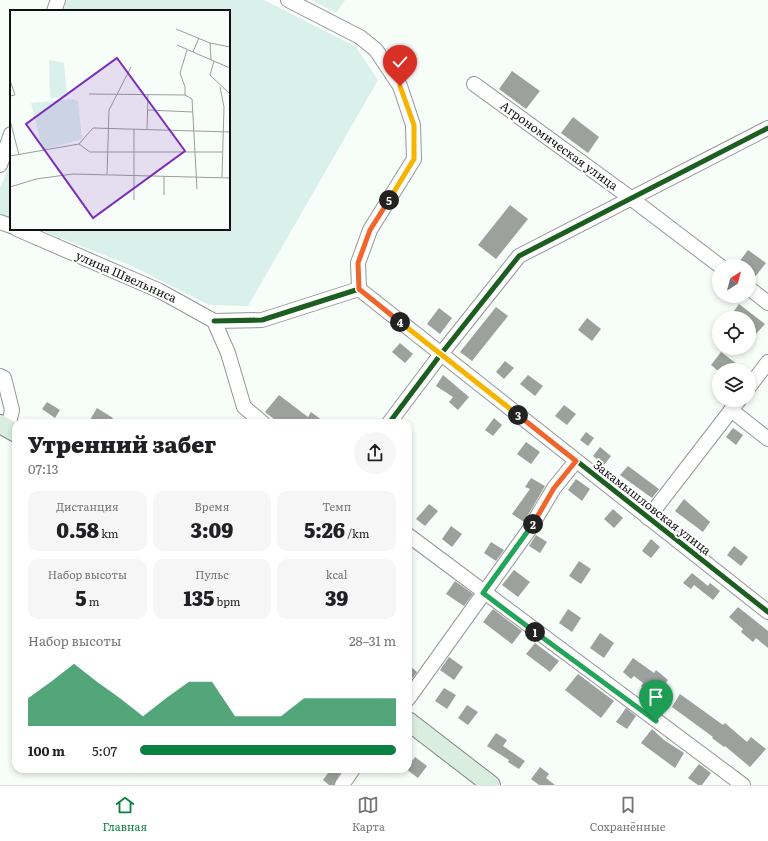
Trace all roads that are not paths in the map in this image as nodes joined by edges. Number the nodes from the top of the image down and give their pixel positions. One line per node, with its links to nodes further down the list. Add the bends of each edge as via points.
1 (58, 0): 3 (street)
2 (288, 0): 13 (street, via 360,37 376,50 400,86 414,125 414,159 370,230 358,263)
3 (54, 10)
4 (474, 84): 8 (street, Агрономическая улица)
5 (765, 132): 8 (street)
6 (10, 137): 7 (street)
7 (0, 165)
8 (632, 199): 12 (street, Агрономическая улица); 17 (street, via 519,256)
9 (0, 222): 10 (street)
10 (10, 226)
11 (19, 230): 16 (street, улица Швельниса, via 160,291)
12 (712, 260)
13 (359, 289): 16 (street, via 262,320); 17 (street, Закамышловская улица)
14 (756, 294): 15 (street)
15 (768, 303)
16 (214, 321): 23 (street, via 228,354 244,407)
17 (441, 354): 24 (street); 27 (street, Закамышловская улица)
18 (768, 362): 20 (street)
19 (0, 376): 25 (street, via 4,378 12,410)
20 (756, 378)
21 (733, 407): 28 (street)
22 (737, 407): 26 (street)
23 (259, 419)
24 (392, 419)
25 (8, 428)
26 (768, 440)
27 (576, 461): 28 (street, Закамышловская улица); 30 (street, via 554,488 529,530)
28 (648, 518): 31 (street, Закамышловская улица)
29 (412, 538): 30 (street)
30 (483, 593): 32 (street); 37 (street)
31 (768, 612)
32 (412, 693)
33 (412, 724): 36 (main road)
34 (351, 773): 35 (street)
35 (342, 785)
36 (491, 785)
37 (743, 785)

